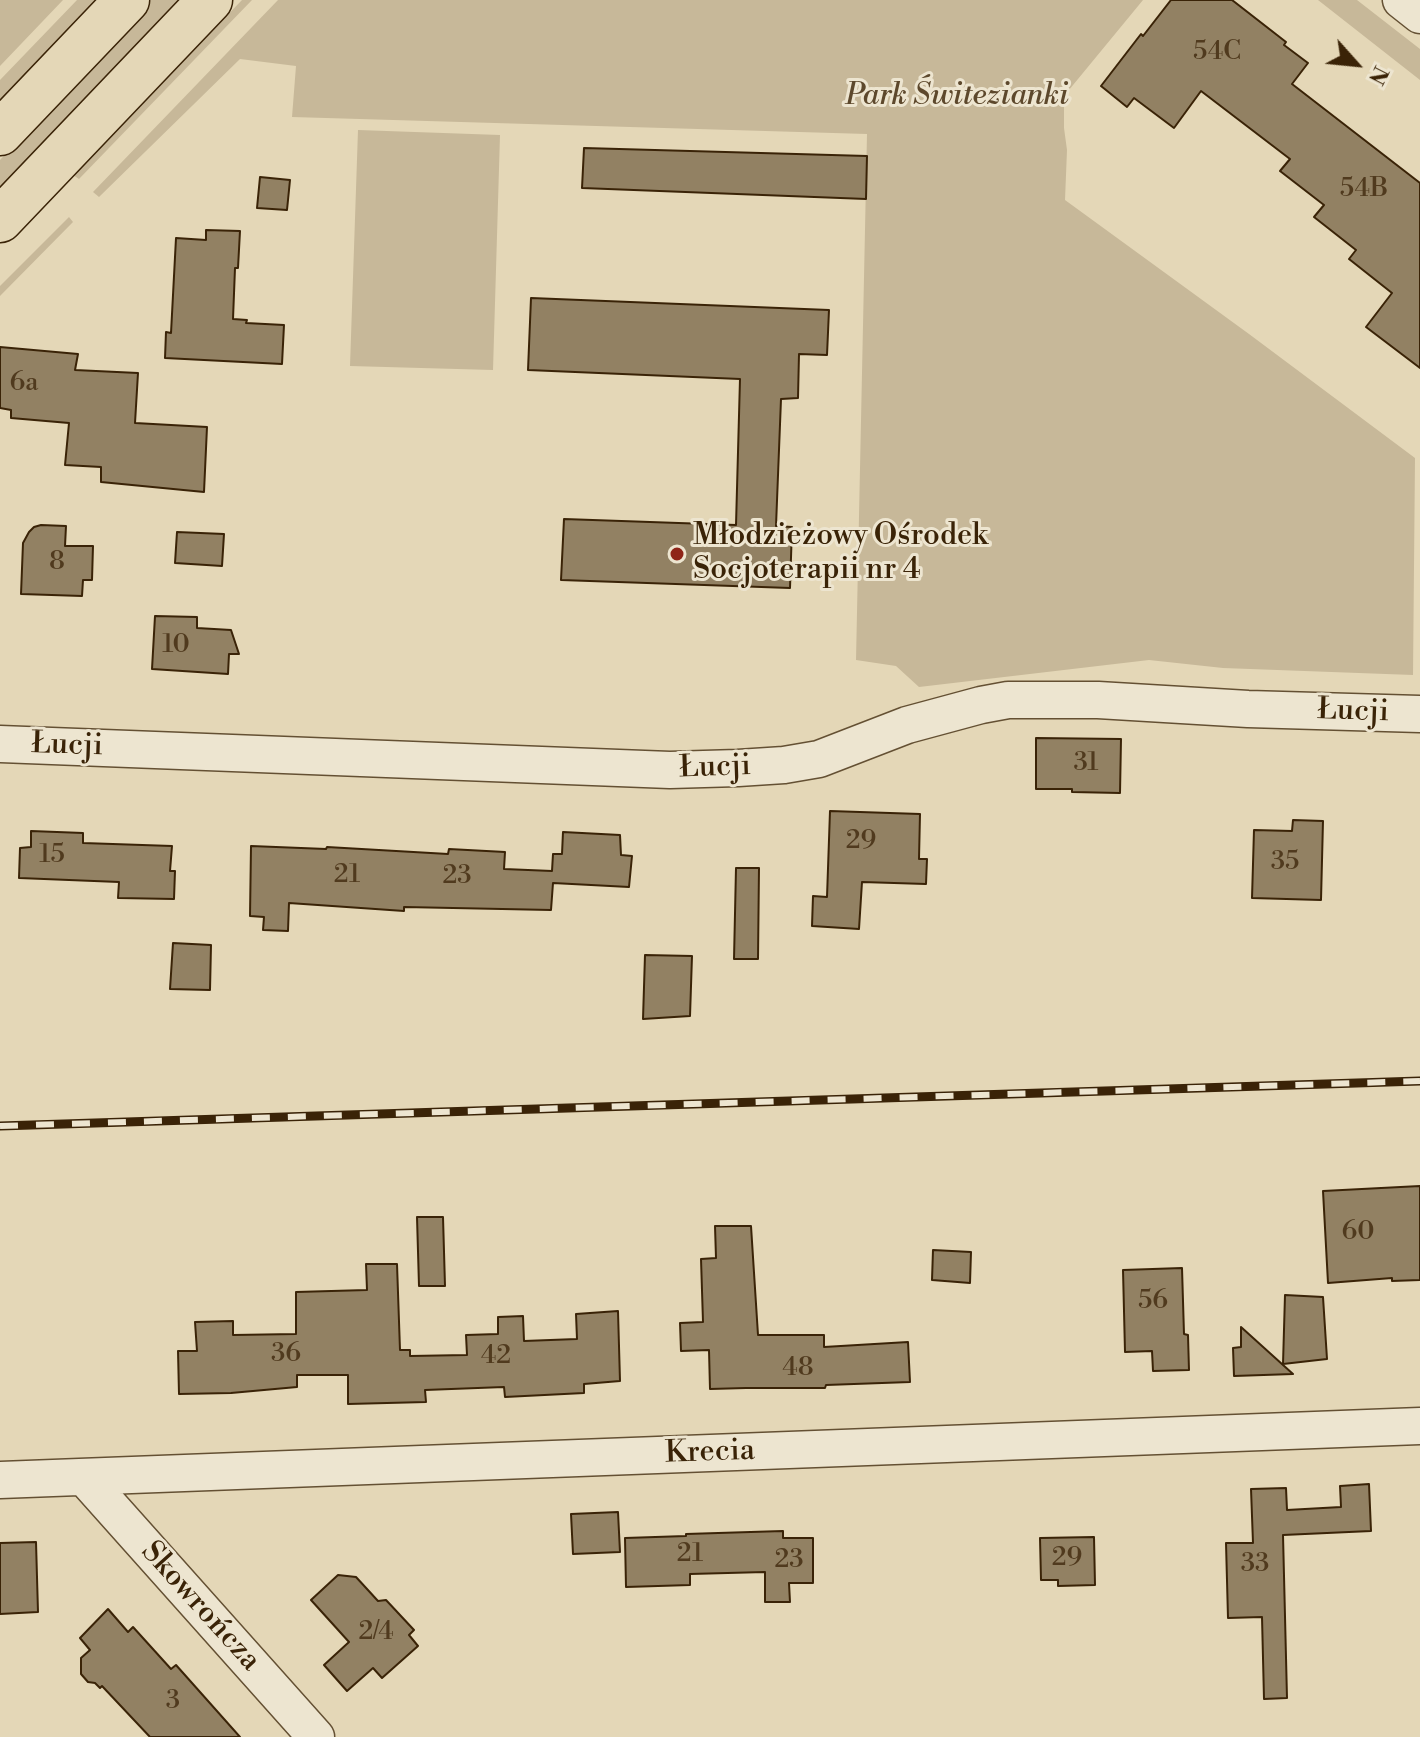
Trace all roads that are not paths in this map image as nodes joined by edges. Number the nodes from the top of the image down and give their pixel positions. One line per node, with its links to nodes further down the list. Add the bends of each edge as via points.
1 (127, 0): 5 (main road)
2 (210, 0): 6 (main road)
3 (1401, 0): 4 (street)
4 (1420, 15)
5 (0, 133)
6 (0, 220)
7 (1420, 714): 8 (street, Łucji, via 1008,700 907,725 819,759 724,769)
8 (0, 744)
9 (1420, 1426): 10 (street, Krecia)
10 (84, 1477): 11 (street, Krecia); 12 (street, Skowrończa)
11 (0, 1480)
12 (316, 1737)

